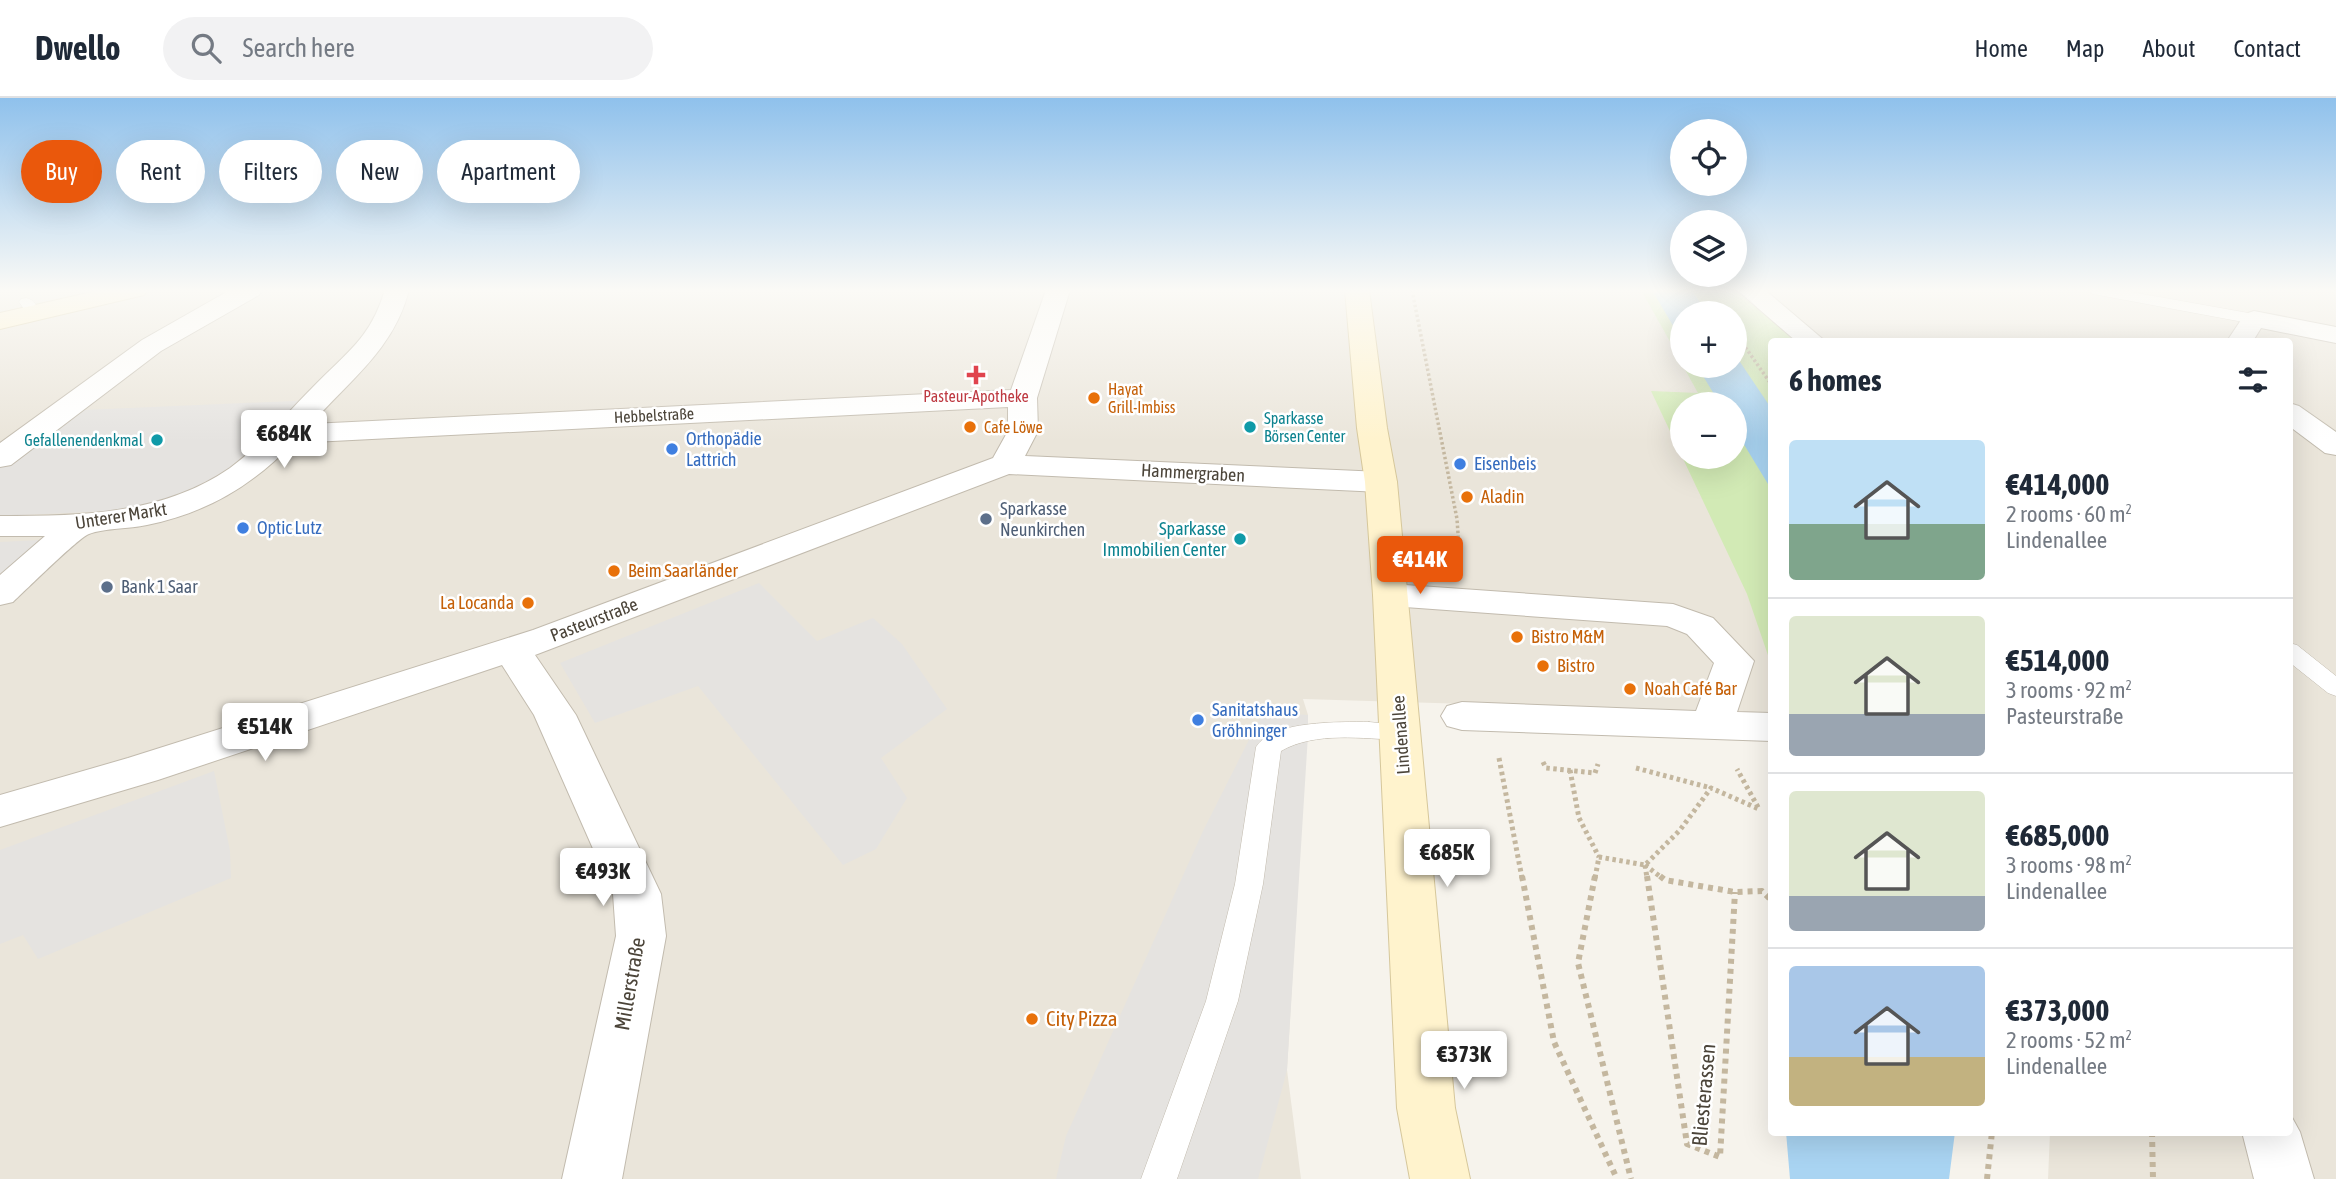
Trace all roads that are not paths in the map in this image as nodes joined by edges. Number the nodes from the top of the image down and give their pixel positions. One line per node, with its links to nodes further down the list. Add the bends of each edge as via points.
1 (162, 340): 9 (street)
2 (373, 340): 7 (street, Unterer Markt)
3 (1042, 340): 5 (street)
4 (1362, 340): 11 (main road, Lindenallee)
5 (1023, 398): 7 (street, Hebbelstraße); 10 (street, via 1023,431)
6 (2293, 415): 8 (street)
7 (284, 434): 12 (street, Unterer Markt, via 242,474 198,499 136,517)
8 (2336, 446)
9 (0, 458)
10 (1005, 464): 11 (street, Hammergraben); 16 (street, Pasteurstraße)
11 (1381, 482): 15 (main road, Lindenallee)
12 (79, 524): 13 (street, Unterer Markt); 14 (street)
13 (0, 526)
14 (0, 594)
15 (1391, 595): 20 (street, via 1673,615 1700,626 1734,661); 22 (main road, Lindenallee)
16 (512, 649): 23 (street, Pasteurstraße); 25 (street, Millerstraße, via 555,715 637,894 641,936)
17 (2293, 653): 18 (lane)
18 (2336, 688)
19 (1462, 716): 20 (street, via 1524,743 1611,746)
20 (1712, 725): 21 (street)
21 (1768, 727)
22 (1401, 732): 26 (lane, via 1340,730 1282,737 1269,747 1249,884 1222,1001); 27 (main road, Lindenallee, via 1426,1108)
23 (0, 811)
24 (2272, 1136): 28 (street)
25 (592, 1179)
26 (1159, 1179)
27 (1440, 1179)
28 (2284, 1179)

